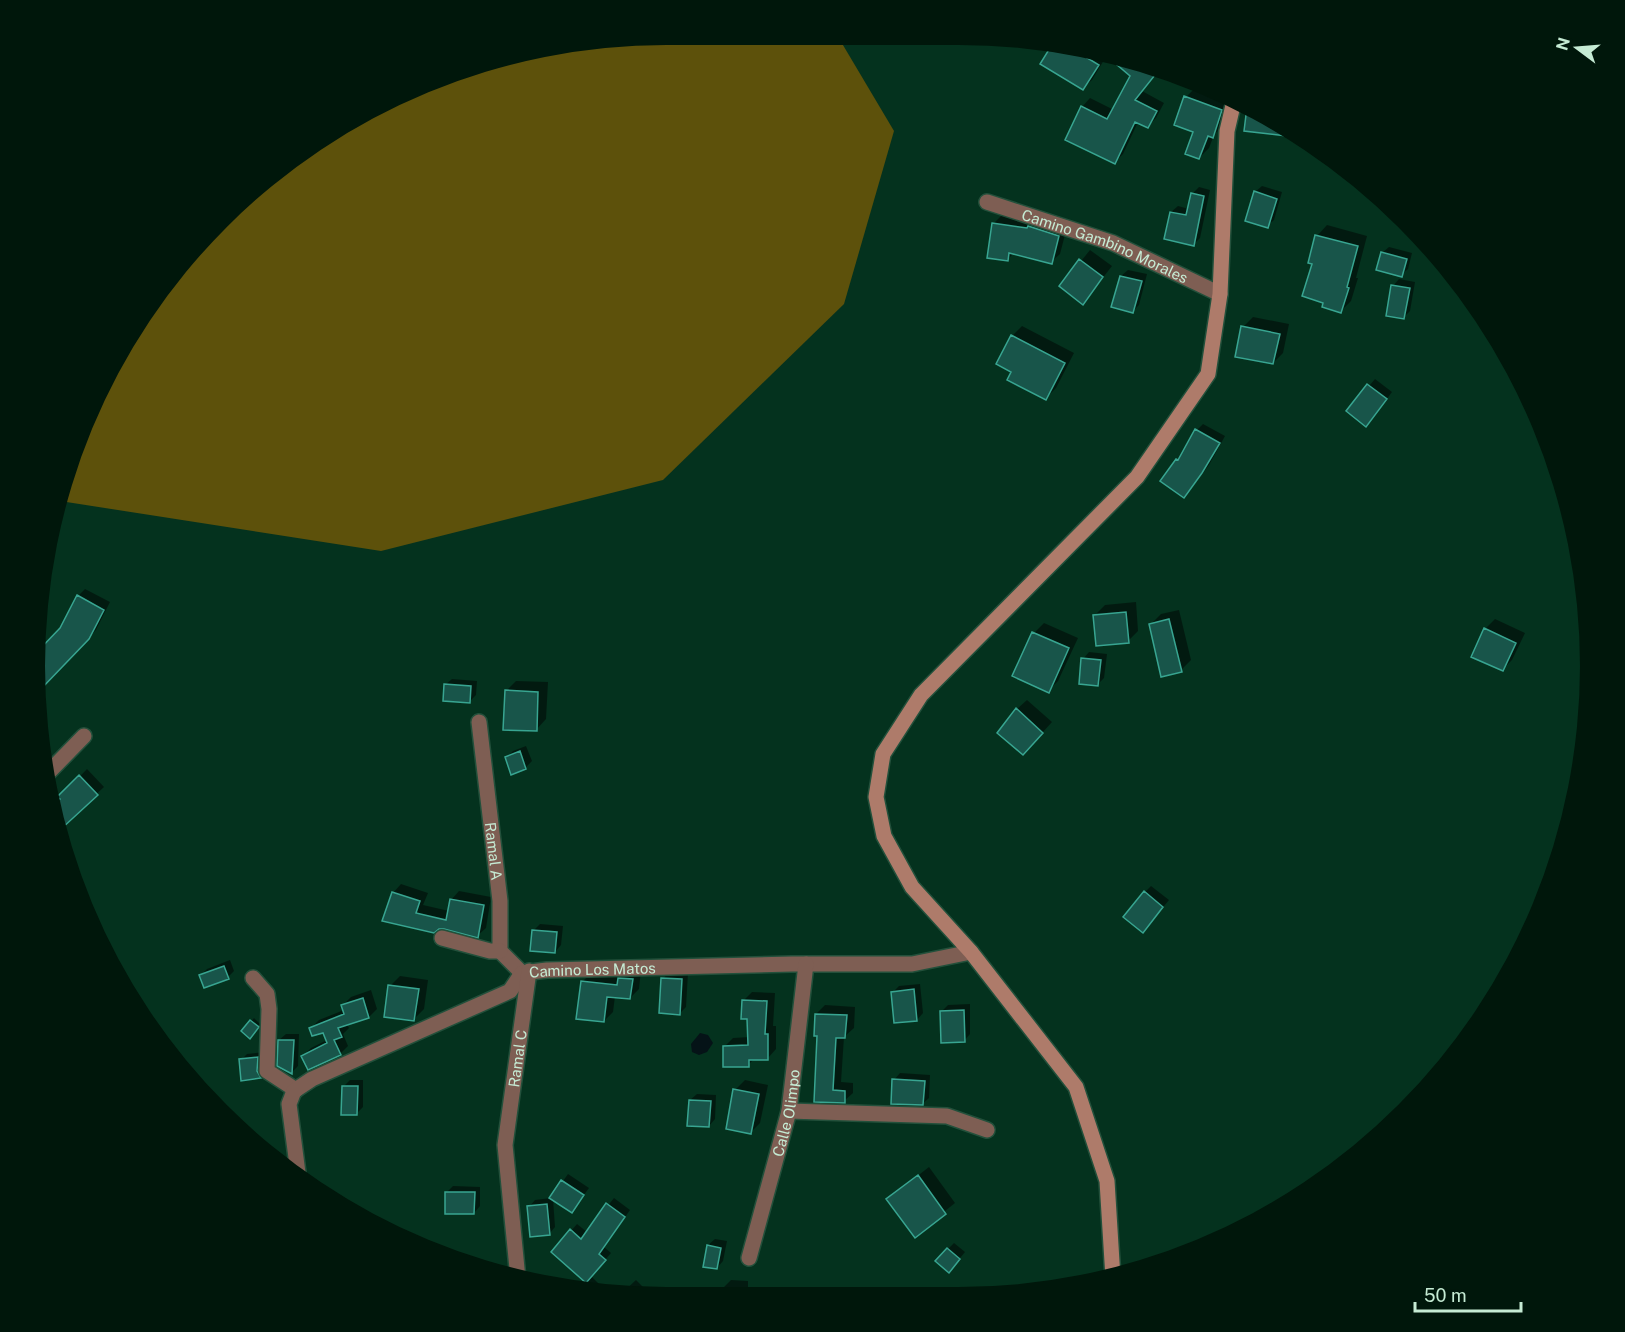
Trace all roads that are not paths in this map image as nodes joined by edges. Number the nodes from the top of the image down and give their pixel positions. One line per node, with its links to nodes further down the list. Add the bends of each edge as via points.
1 (1232, 108): 3 (street, via 1227,131)
2 (987, 202): 3 (street, Camino Gambino Morales, via 1113,243)
3 (1220, 294): 9 (street, via 1208,374 1137,477 921,695 884,754 876,798 884,836 912,887)
4 (478, 722): 8 (street, Ramal A, via 500,901)
5 (84, 736): 6 (street)
6 (54, 767)
7 (442, 938): 8 (street)
8 (500, 951): 11 (street)
9 (970, 952): 10 (street, Camino Los Matos, via 912,964); 18 (street, via 1076,1087 1107,1181)
10 (806, 964): 11 (street, Camino Los Matos); 14 (street, Calle Olimpo)
11 (525, 972): 13 (street, Camino Los Matos, via 510,991 312,1079); 19 (street, Ramal C, via 505,1145)
12 (253, 978): 13 (street, via 267,994 267,1071)
13 (296, 1090): 16 (street, via 289,1104)
14 (789, 1111): 15 (street, via 947,1116); 17 (street, Calle Olimpo)
15 (987, 1130)
16 (297, 1165)
17 (749, 1258)
18 (1112, 1268)
19 (517, 1269)

